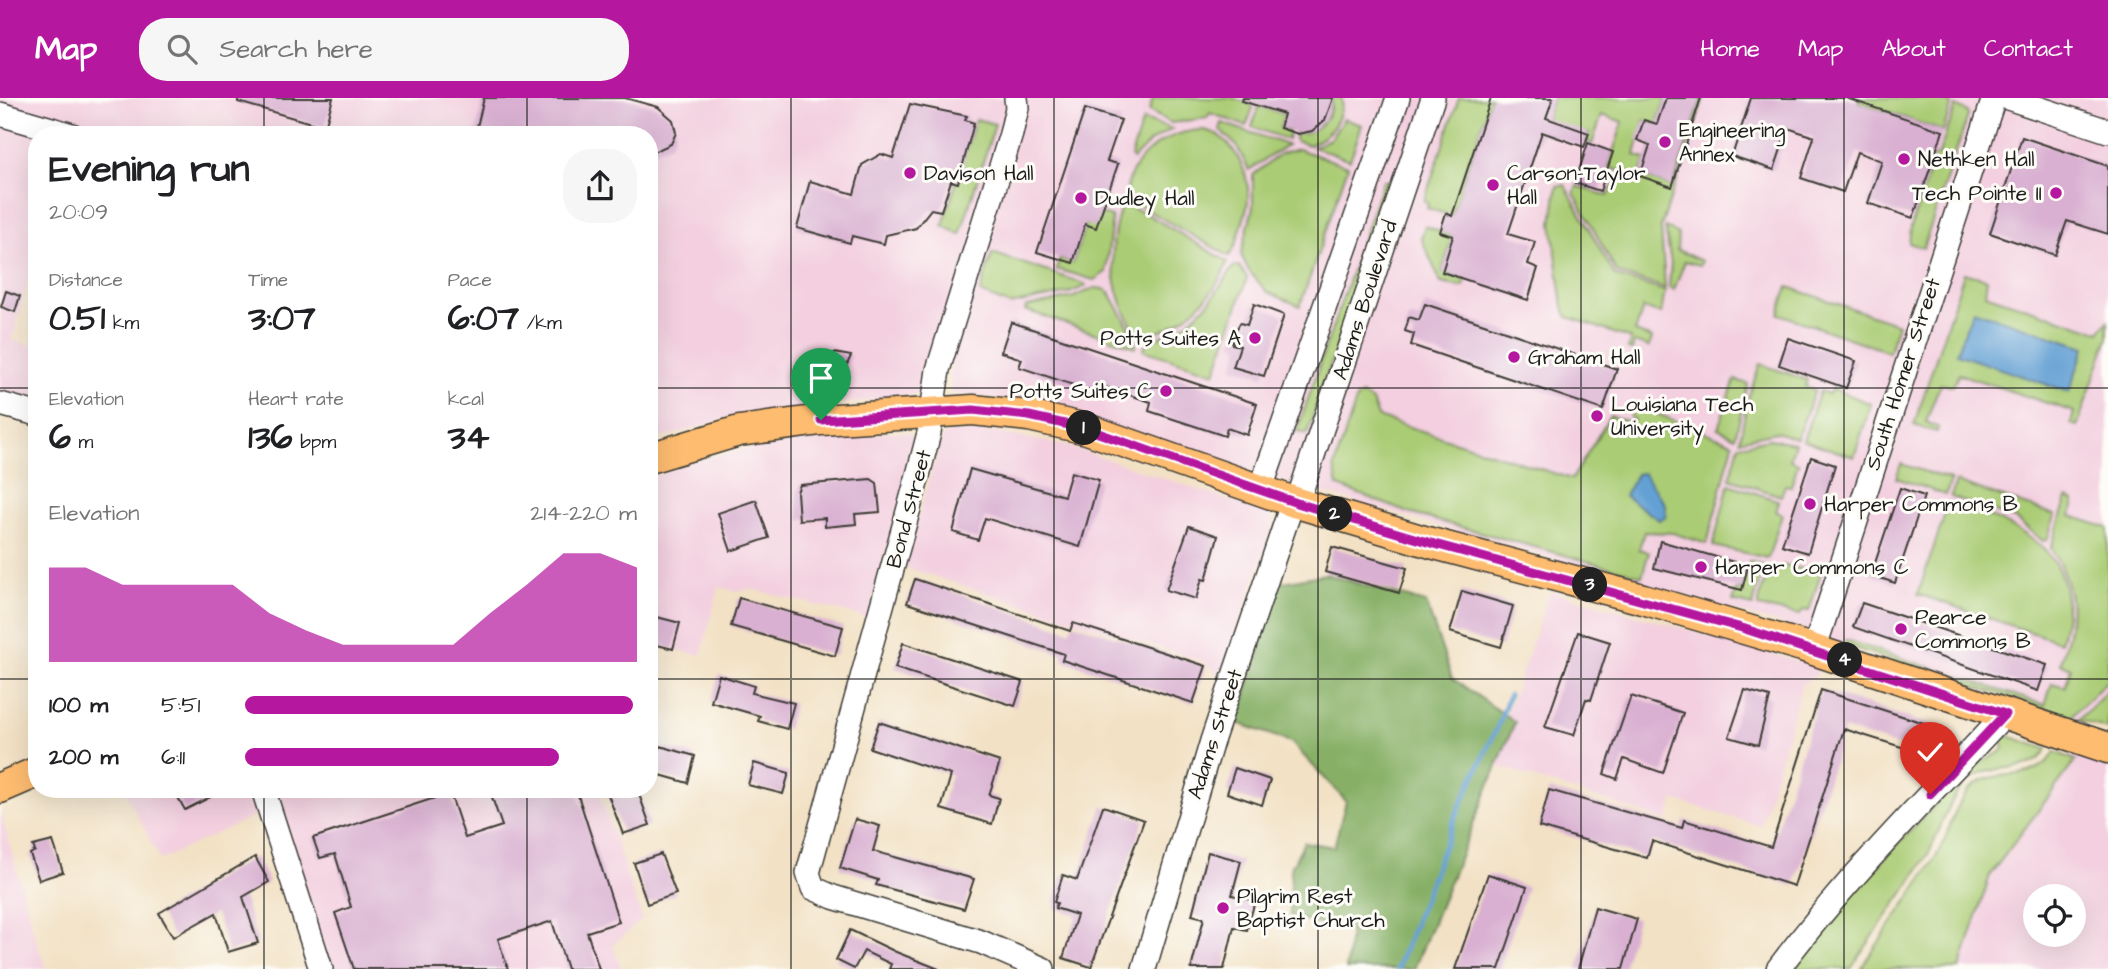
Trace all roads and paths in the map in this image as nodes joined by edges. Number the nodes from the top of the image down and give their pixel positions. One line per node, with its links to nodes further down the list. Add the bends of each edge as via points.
1 (1016, 98): 10 (street, Bond Street, via 1011,134 938,370)
2 (1398, 98): 13 (street, Adams Boulevard)
3 (1433, 98): 14 (street, Adams Boulevard)
4 (1994, 98): 15 (street, South Homer Street)
5 (2008, 98): 8 (street)
6 (0, 114): 7 (street)
7 (41, 126)
8 (2108, 131)
9 (0, 404): 11 (street)
10 (933, 411): 12 (main road, via 739,431); 13 (main road, via 1029,416 1087,429); 21 (street, Bond Street, via 808,880 813,888 833,897 981,943)
11 (28, 412)
12 (658, 455)
13 (1260, 491): 14 (main road)
14 (1295, 502): 15 (main road); 23 (street, Adams Street, via 1212,741)
15 (1814, 650): 16 (main road)
16 (2005, 714): 17 (main road); 24 (street, via 1867,859)
17 (2108, 748)
18 (28, 776): 19 (main road)
19 (0, 788)
20 (266, 798): 22 (street)
21 (1034, 968)
22 (321, 969)
23 (1144, 969)
24 (1778, 969)

